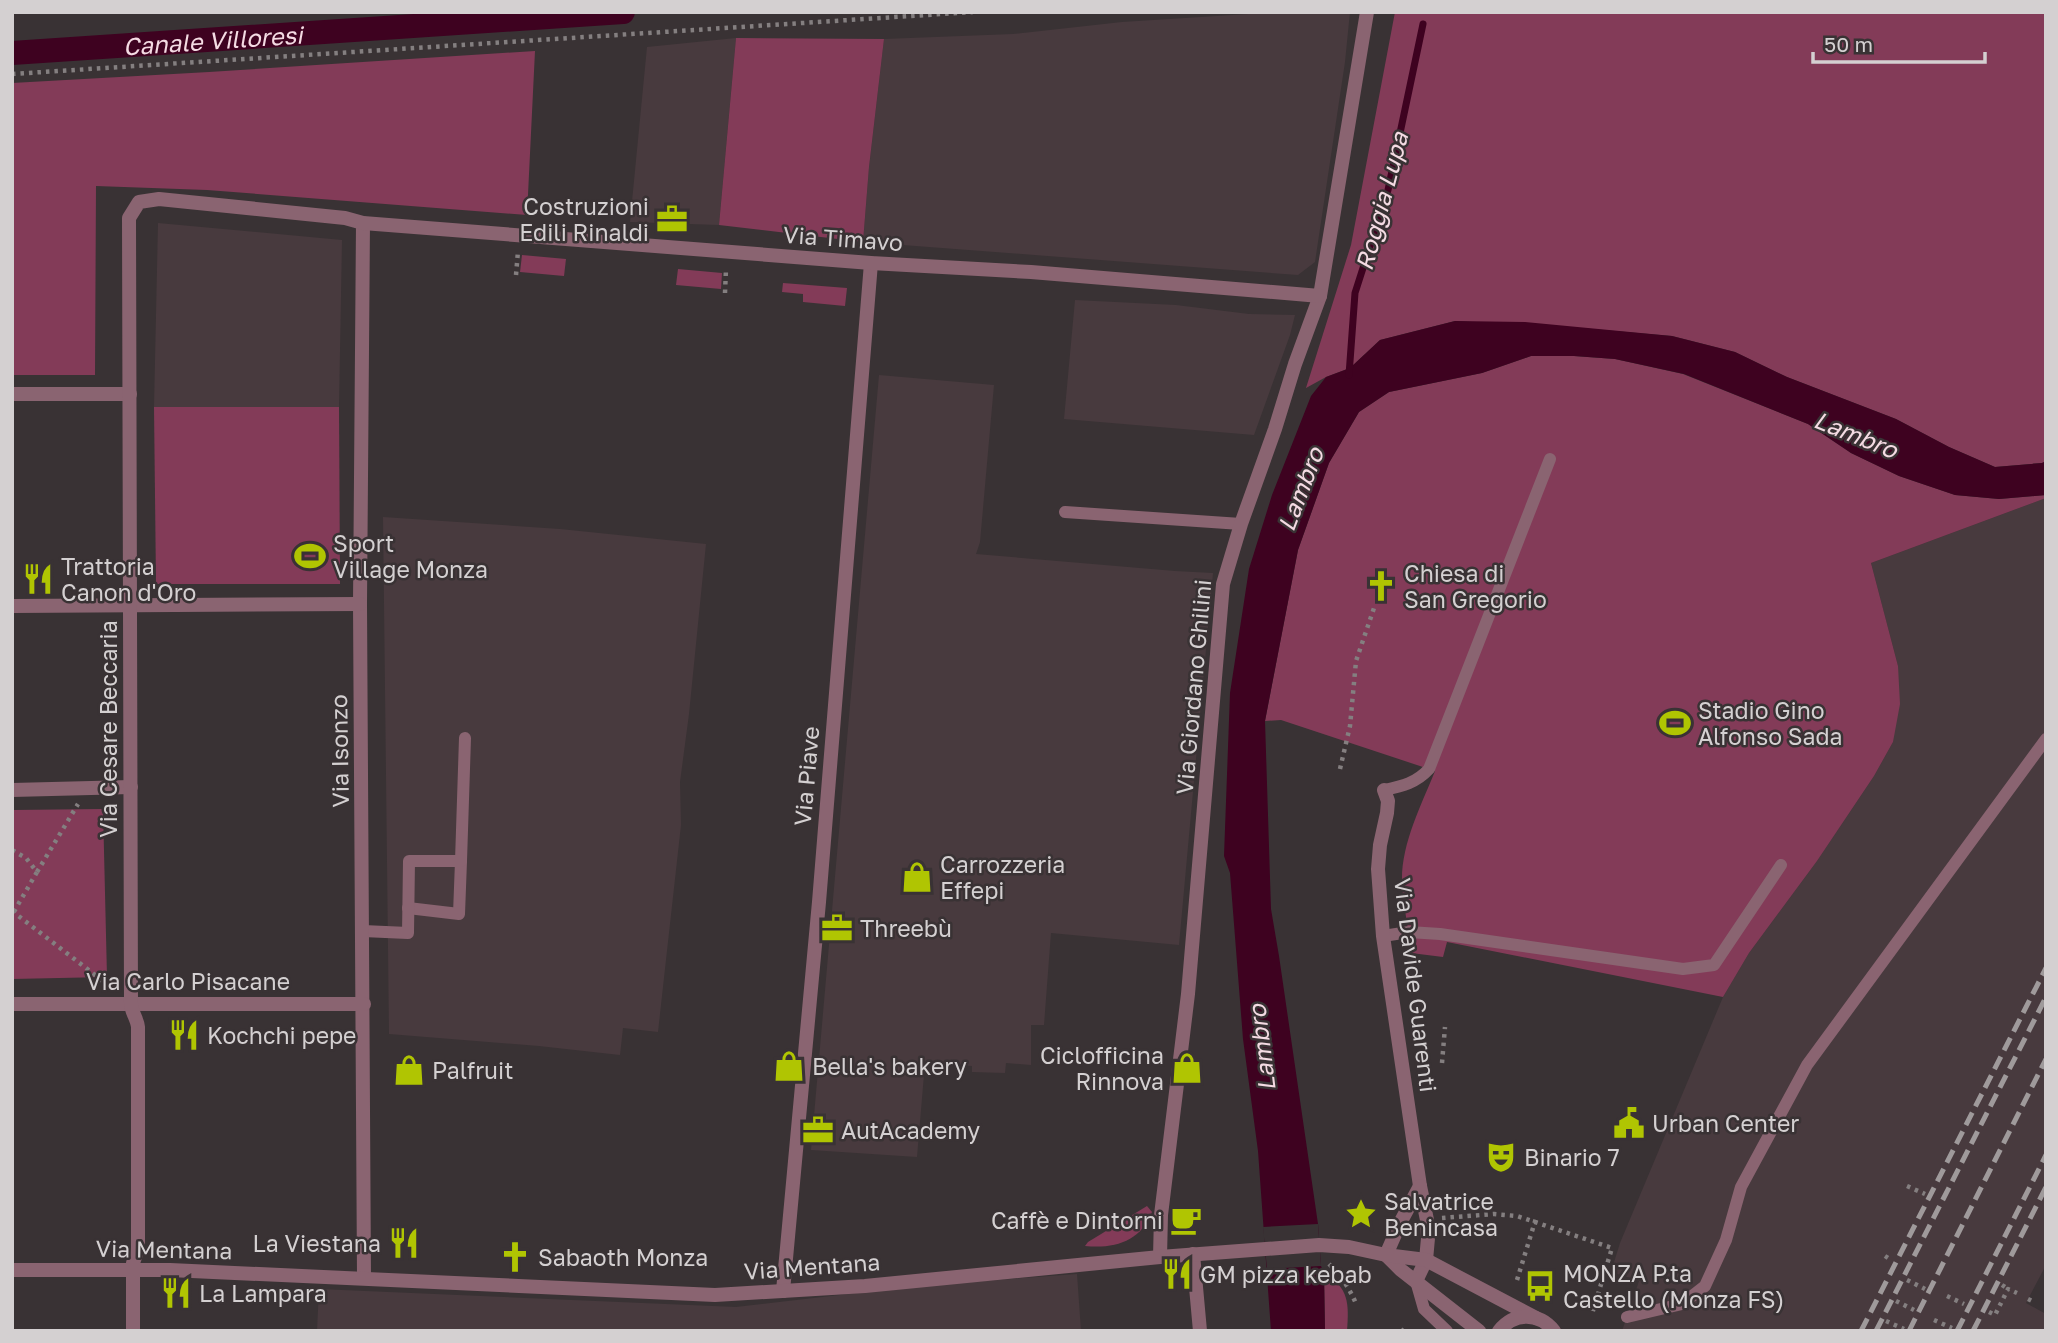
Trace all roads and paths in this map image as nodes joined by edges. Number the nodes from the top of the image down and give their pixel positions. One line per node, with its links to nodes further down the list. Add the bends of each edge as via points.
1 (973, 12): 3 (path)
2 (1367, 12): 6 (street, Via Giordano Ghilini)
3 (12, 74)
4 (363, 223): 5 (street, Via Timavo); 8 (street, Via Cesare Beccaria, via 159,199 139,202 129,218); 12 (street, Via Isonzo)
5 (871, 263): 6 (street, Via Timavo); 56 (street, Via Piave)
6 (1320, 296): 11 (street, Via Giordano Ghilini)
7 (12, 394): 8 (street)
8 (130, 394): 13 (street, Via Cesare Beccaria)
9 (1550, 459): 22 (lane, via 1429,769 1419,780)
10 (1065, 512): 11 (lane)
11 (1241, 524): 45 (street, Via Giordano Ghilini, via 1223,584)
12 (360, 604): 13 (street); 29 (street, Via Isonzo)
13 (131, 605): 14 (street); 19 (street, Via Cesare Beccaria)
14 (12, 606)
15 (1374, 608): 18 (path, via 1356,661 1350,726)
16 (465, 738): 24 (lane)
17 (2046, 739): 65 (lane, via 1807,1065 1741,1187 1726,1240 1705,1286 1682,1304)
18 (1340, 769)
19 (131, 788): 20 (street); 31 (street, Via Cesare Beccaria)
20 (87, 789): 21 (street); 26 (path)
21 (12, 790)
22 (1384, 790): 30 (street, Via Davide Guarenti, via 1388,802 1378,869)
23 (12, 850): 26 (path)
24 (461, 861): 27 (lane, via 409,861); 27 (lane, via 459,914)
25 (1781, 865): 30 (lane, via 1714,965 1683,969 1440,934)
26 (37, 872): 28 (path)
27 (408, 908): 29 (lane, via 408,933)
28 (13, 913): 31 (path)
29 (363, 931): 33 (street, Via Isonzo)
30 (1383, 936): 37 (street, Via Davide Guarenti)
31 (131, 1003): 32 (street, Via Carlo Pisacane); 33 (street, Via Carlo Pisacane); 48 (street, Via Cesare Beccaria, via 138,1027 138,1254)
32 (12, 1004)
33 (364, 1004): 49 (street, Via Isonzo)
34 (1445, 1027): 35 (path)
35 (1442, 1063)
36 (1907, 1185): 38 (path)
37 (1420, 1186): 44 (street); 46 (street, Via Davide Guarenti, via 1427,1220)
38 (1925, 1194)
39 (1537, 1215): 41 (path)
40 (1442, 1218): 41 (path, via 1494,1214)
41 (1535, 1222): 50 (path); 64 (path, via 1612,1248)
42 (1324, 1245): 43 (street, Via Mentana); 44 (street, Via Mentana); 61 (path, via 1329,1264 1352,1292)
43 (1193, 1254): 45 (street, Via Mentana); 72 (street)
44 (1386, 1255): 46 (street, Via Mentana); 52 (street)
45 (1160, 1257): 56 (street, Via Mentana)
46 (1426, 1260): 52 (street, Via Davide Guarenti); 68 (street)
47 (12, 1270): 48 (street, Via Mentana)
48 (132, 1270): 49 (street, Via Mentana); 71 (street, Via Cesare Beccaria)
49 (364, 1278): 56 (street, Via Mentana, via 715,1295)
50 (1517, 1280)
51 (1907, 1280): 54 (path)
52 (1416, 1281): 73 (lane, via 1424,1309); 74 (street)
53 (2002, 1285): 55 (path)
54 (1925, 1289)
55 (2008, 1289): 57 (path); 63 (path, via 1995,1315)
56 (783, 1291)
57 (2017, 1293)
58 (1947, 1296): 60 (path)
59 (1896, 1301): 62 (path)
60 (1964, 1304)
61 (1357, 1306)
62 (1914, 1310)
63 (1989, 1312)
64 (1592, 1314)
65 (1627, 1317)
66 (1934, 1320): 69 (path)
67 (1886, 1321): 70 (path)
68 (1546, 1324): 75 (street, via 1526,1316); 76 (lane)
69 (1952, 1328)
70 (1904, 1329)
71 (133, 1331)
72 (1200, 1331)
73 (1447, 1331)
74 (1479, 1331)
75 (1499, 1331)
76 (1563, 1331)

